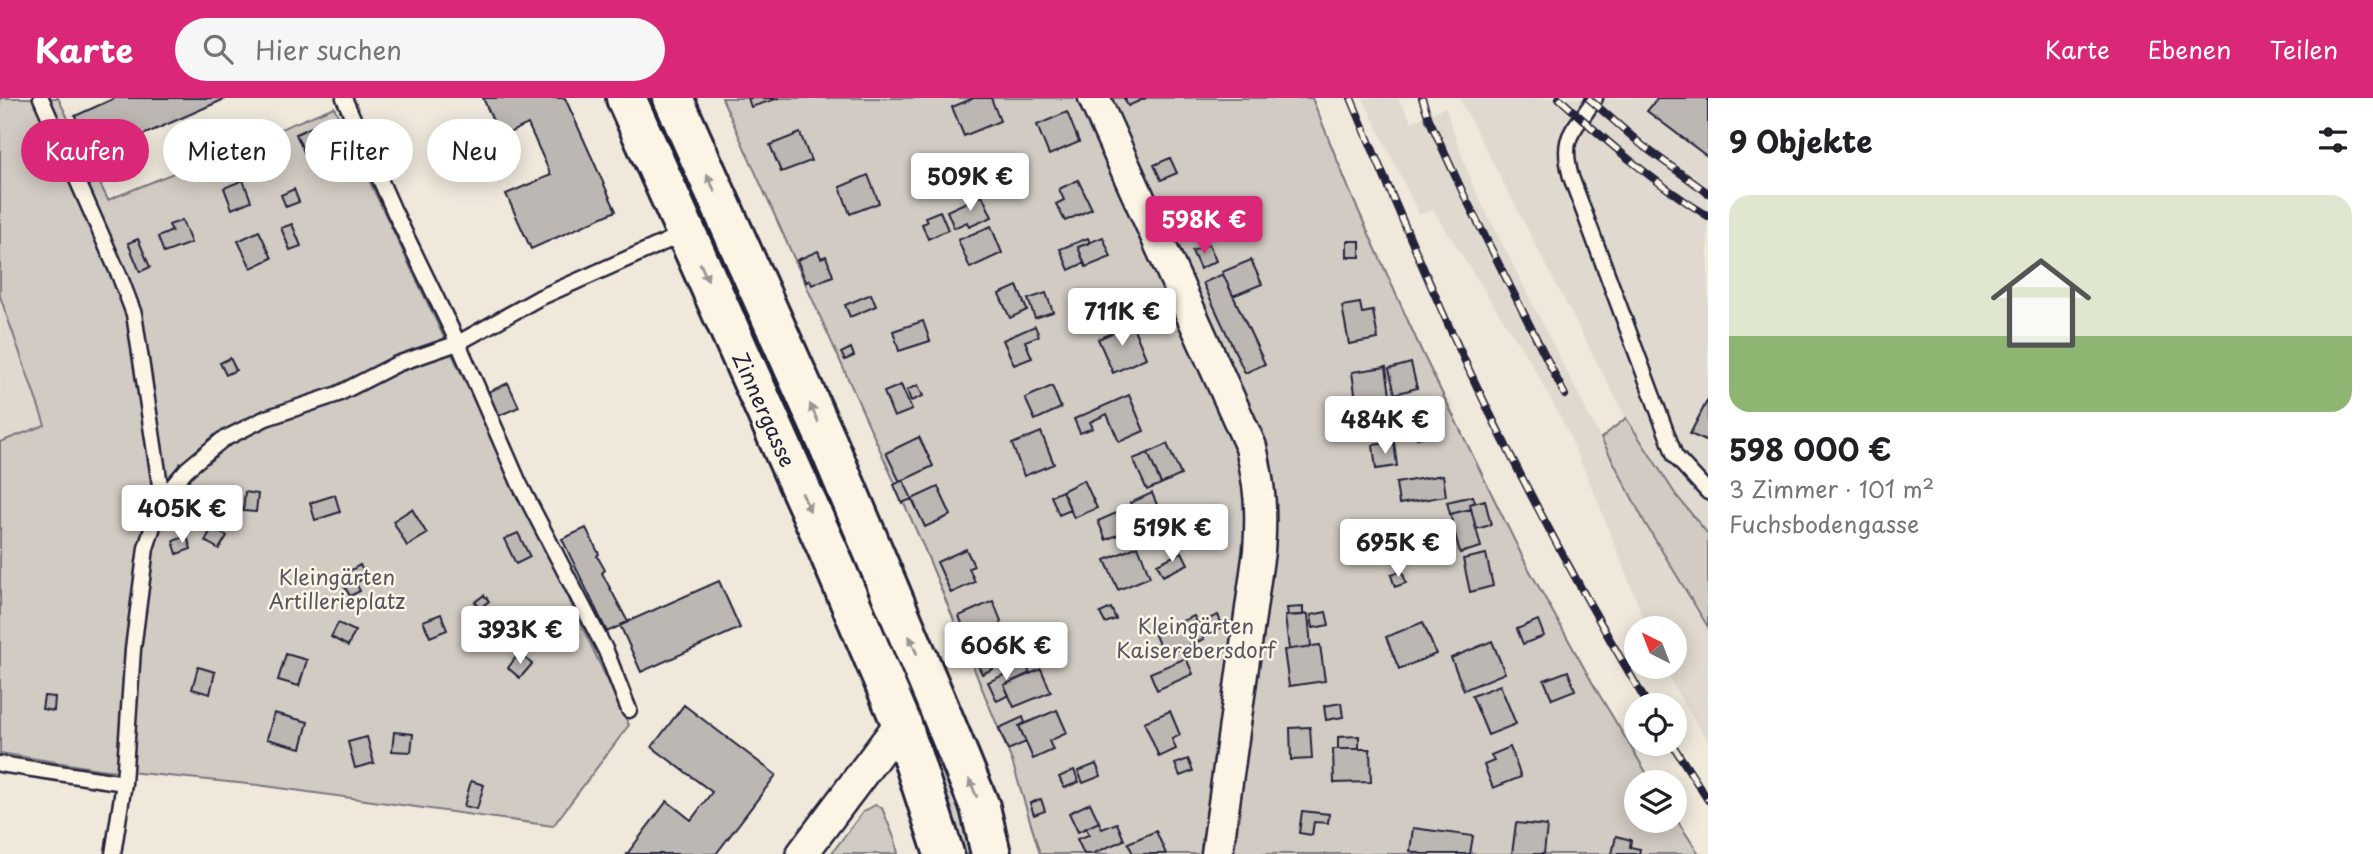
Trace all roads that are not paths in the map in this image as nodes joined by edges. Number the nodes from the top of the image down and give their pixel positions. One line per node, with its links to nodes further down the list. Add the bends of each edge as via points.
1 (41, 98): 10 (lane, via 134,314)
2 (344, 98): 8 (lane)
3 (626, 98): 7 (main road, Zinnergasse)
4 (673, 98): 18 (main road, Zinnergasse, one-way to 4, via 980,807 828,444)
5 (1094, 98): 19 (street, via 1251,447 1260,490 1259,551)
6 (1595, 98): 9 (lane, via 1570,134 1566,149 1571,177 1675,456)
7 (686, 233): 8 (lane, via 539,298); 12 (main road, Zinnergasse, one-way to 12)
8 (458, 343): 10 (lane, via 397,364 338,394 267,418 222,440); 11 (lane, via 519,483 606,652)
9 (1708, 492)
10 (162, 498): 14 (lane, via 146,548 133,649)
11 (629, 710)
12 (901, 722): 16 (street); 17 (main road, Zinnergasse)
13 (0, 764): 14 (lane)
14 (124, 783): 15 (lane)
15 (113, 854)
16 (802, 854)
17 (944, 854)
18 (991, 854)
19 (1217, 854)

